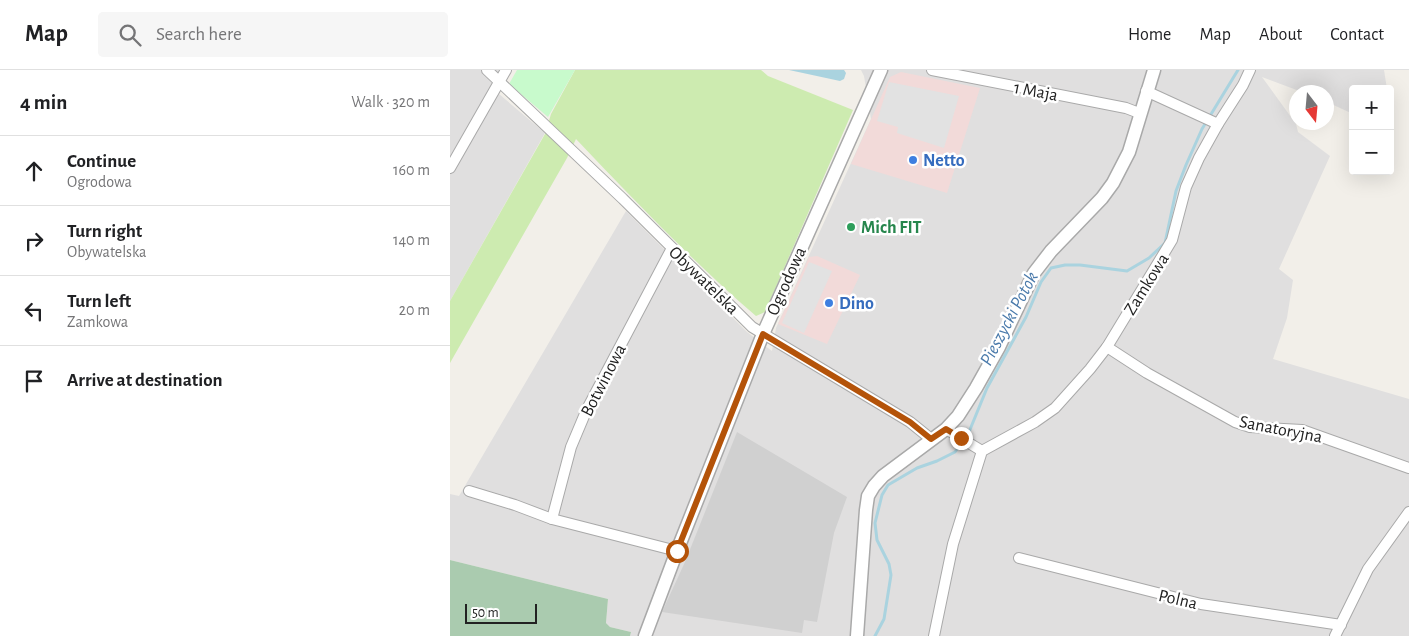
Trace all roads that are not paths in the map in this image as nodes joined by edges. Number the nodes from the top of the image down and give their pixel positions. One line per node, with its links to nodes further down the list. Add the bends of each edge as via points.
1 (487, 70): 7 (street, Obywatelska)
2 (506, 70): 7 (street)
3 (881, 70): 13 (street, Ogrodowa)
4 (932, 70): 9 (street, 1 Maja)
5 (1154, 70): 8 (street)
6 (1250, 70): 10 (street, Zamkowa, via 1243,86)
7 (500, 81): 11 (street); 12 (street, Obywatelska)
8 (1146, 92): 9 (street); 10 (street)
9 (1139, 113): 15 (street, via 1128,152 1113,183 1034,273 999,348 958,416)
10 (1211, 121): 14 (street, Zamkowa, via 1186,187 1172,240)
11 (451, 163)
12 (672, 248): 13 (street, Obywatelska); 21 (street, Botwinowa, via 587,409 571,447)
13 (763, 334): 16 (street, Obywatelska, via 910,422); 22 (street, Ogrodowa)
14 (1106, 348): 17 (street, Zamkowa, via 1055,408); 18 (street, Sanatoryjna, via 1235,422 1250,427 1302,430)
15 (946, 429): 16 (street); 17 (street)
16 (931, 439): 26 (street, via 884,476 868,496)
17 (982, 450): 27 (street, via 953,544)
18 (1409, 468)
19 (469, 491): 21 (street)
20 (1409, 512): 24 (street, via 1368,569)
21 (552, 519): 22 (street)
22 (677, 551): 25 (street, Ogrodowa)
23 (1019, 558): 24 (street, Polna, via 1201,604)
24 (1340, 625): 28 (street)
25 (645, 636)
26 (857, 636)
27 (934, 636)
28 (1335, 636)

